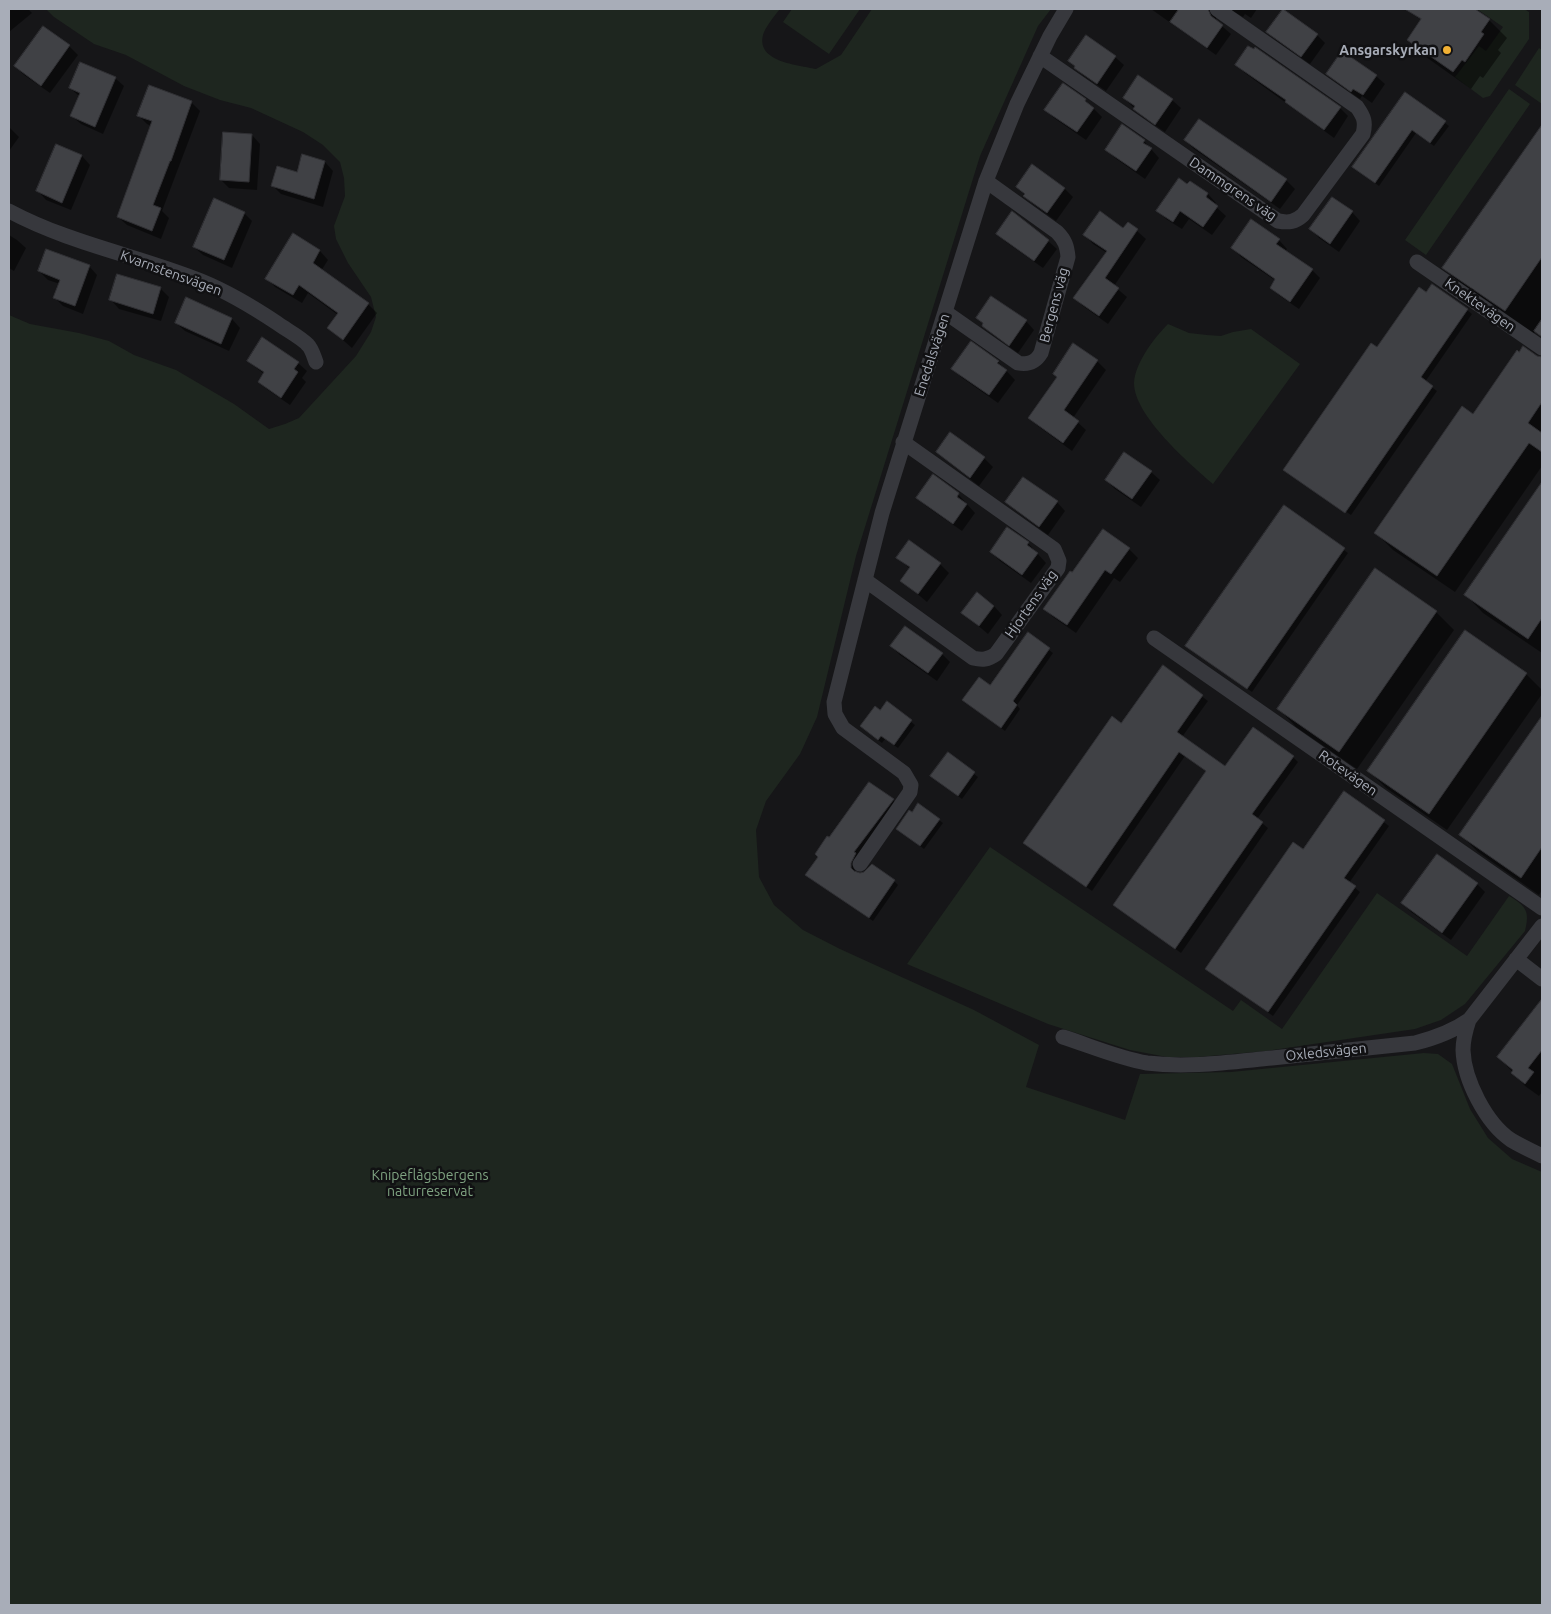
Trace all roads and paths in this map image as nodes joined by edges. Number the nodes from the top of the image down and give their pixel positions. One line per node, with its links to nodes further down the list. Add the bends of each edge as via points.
1 (1066, 9): 3 (street, Enedalsvägen)
2 (1217, 9): 3 (street, Dammgrens väg, via 1358,107 1364,116 1363,134 1304,215 1296,221 1278,220)
3 (1040, 56): 4 (street, Enedalsvägen)
4 (986, 181): 7 (street, Enedalsvägen); 7 (street, Bergens väg, via 1058,232 1067,248 1068,257 1041,353 1032,363 1018,363)
5 (9, 211): 9 (street, Kvarnstensvägen, via 64,236 202,281 257,310 308,345)
6 (1418, 262): 8 (street, Knektevägen)
7 (945, 312): 10 (street, Enedalsvägen)
8 (1542, 348)
9 (316, 362)
10 (903, 442): 11 (street, Enedalsvägen); 11 (street, Hjortens väg, via 1054,549 1058,568 996,654 981,660 973,658)
11 (865, 580): 13 (street, Enedalsvägen, via 834,702 835,714 848,733 904,773 911,785 910,792)
12 (1154, 638): 14 (street, Rotevägen)
13 (860, 864)
14 (1542, 908)
15 (1542, 926): 16 (street, Oxledsvägen)
16 (1516, 959): 17 (street); 18 (street, Oxledsvägen)
17 (1542, 979)
18 (1469, 1020): 19 (street, Oxledsvägen, via 1446,1034 1415,1043 1206,1064 1125,1058); 20 (street, via 1463,1050 1466,1068 1479,1101 1505,1135)
19 (1063, 1037)
20 (1542, 1156)

